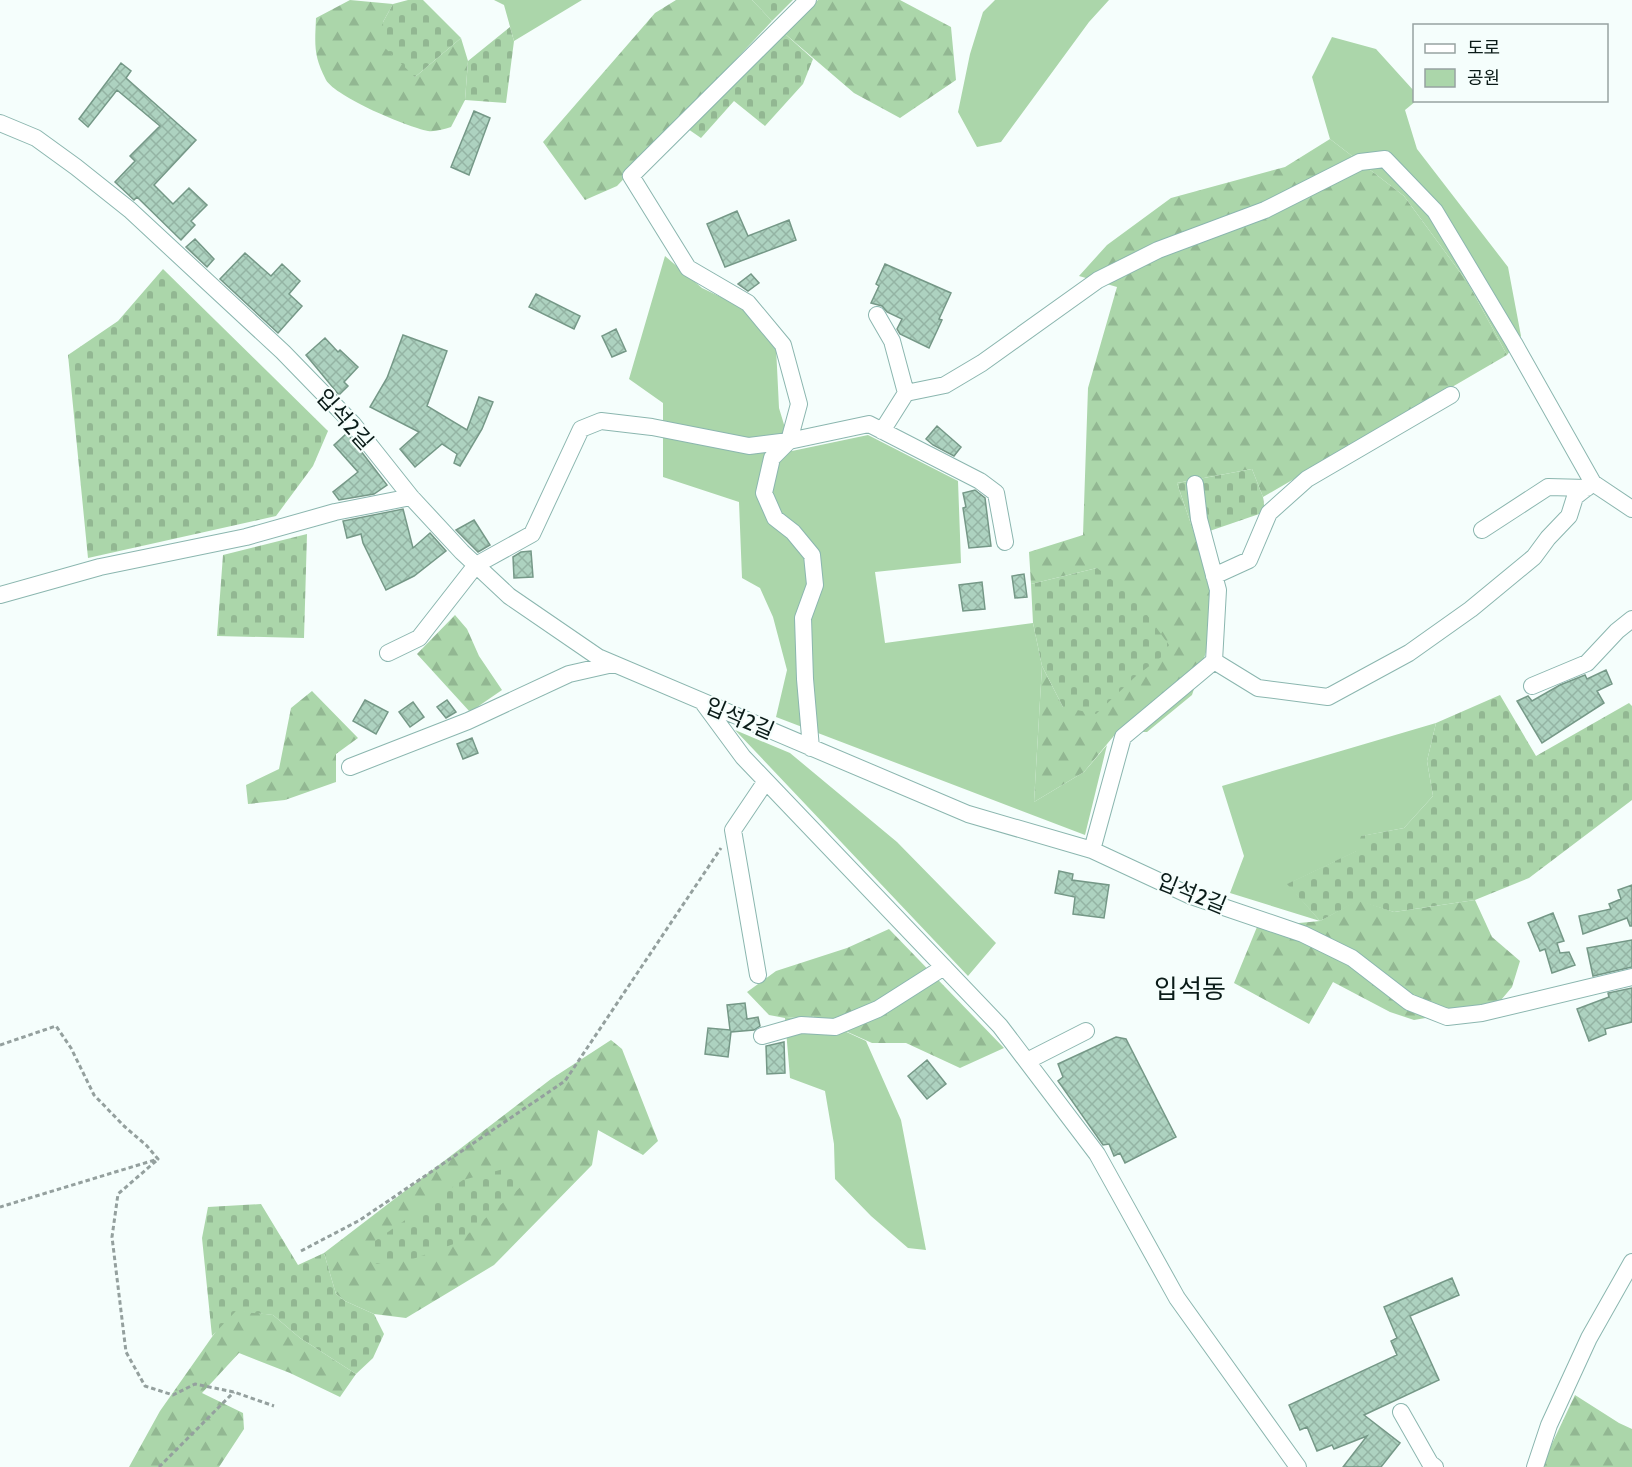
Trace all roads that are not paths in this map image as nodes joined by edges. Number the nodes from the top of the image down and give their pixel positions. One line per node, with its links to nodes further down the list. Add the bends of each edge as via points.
1 (808, 0): 7 (street, via 631,176 688,268 748,303 783,345 799,404)
2 (0, 123): 10 (street, 입석2길, via 36,138 130,210 283,352 353,424)
3 (877, 315): 4 (street, via 892,341)
4 (906, 393): 6 (street); 9 (street, via 945,385 1098,280 1148,255 1265,210 1360,162 1385,159 1435,211 1514,343)
5 (1451, 395): 15 (street, via 1307,479 1269,513 1249,560)
6 (882, 431): 7 (street, via 869,424); 13 (street, via 980,481 996,494)
7 (789, 441): 14 (street, via 749,446 601,421 581,429 532,534); 23 (street, via 772,458 764,493 775,518 812,555 815,585 803,618)
8 (1195, 484): 15 (street, via 1199,519)
9 (1590, 485): 11 (street); 12 (street, via 1548,487); 19 (street, via 1575,497 1569,516 1534,557 1471,609 1409,653 1328,697 1258,688)
10 (411, 497): 14 (street, 입석2길); 16 (street, via 100,567)
11 (1632, 509)
12 (1482, 530)
13 (1005, 542)
14 (476, 565): 18 (street, via 419,638); 20 (street, 입석2길, via 509,596)
15 (1214, 576): 19 (street, via 1218,590)
16 (0, 595)
17 (1632, 619): 21 (street, via 1587,663)
18 (388, 653)
19 (1214, 661): 26 (street, via 1123,737)
20 (612, 664): 22 (street, 입석2길); 24 (street, via 569,674 468,721)
21 (1532, 686)
22 (702, 702): 23 (street, 입석2길); 25 (street, via 742,757)
23 (811, 748): 26 (street, 입석2길, via 968,814)
24 (350, 767)
25 (766, 781): 27 (street); 28 (street, via 733,830)
26 (1092, 850): 29 (street, 입석2길, via 1191,896 1303,934 1352,958 1409,1002 1447,1017 1482,1014)
27 (944, 967): 31 (street, via 878,1009 835,1027 801,1025); 32 (street)
28 (758, 975)
29 (1632, 976)
30 (1086, 1032): 32 (street)
31 (762, 1036)
32 (1027, 1061): 35 (street, via 1097,1154 1177,1298)
33 (1632, 1262): 37 (street, via 1589,1338 1549,1425)
34 (1401, 1412): 36 (street)
35 (1298, 1467)
36 (1435, 1467)
37 (1535, 1467)

